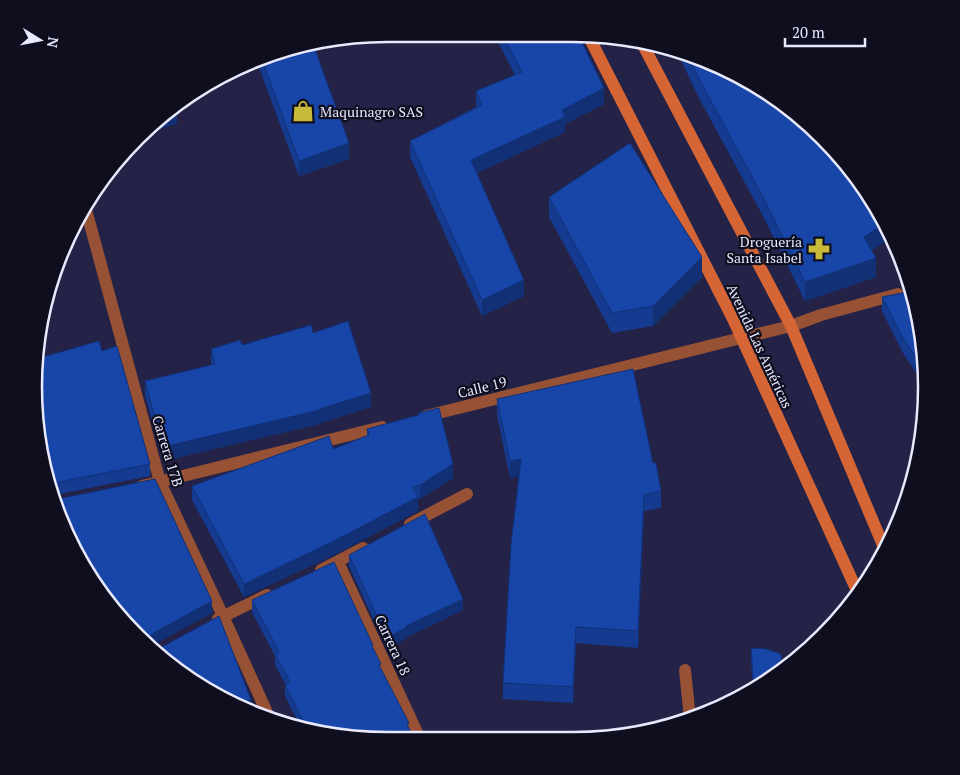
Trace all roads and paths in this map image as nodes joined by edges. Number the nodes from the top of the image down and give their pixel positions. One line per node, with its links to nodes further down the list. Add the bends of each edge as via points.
1 (593, 43): 6 (main road, Avenida Las Américas)
2 (645, 50): 5 (main road)
3 (88, 217): 9 (street, Carrera 17B)
4 (904, 293): 5 (street, Calle 19)
5 (791, 326): 6 (street, Calle 19); 13 (main road)
6 (741, 338): 7 (street, Calle 19); 17 (main road, Avenida Las Américas)
7 (412, 420)
8 (392, 425): 9 (street)
9 (160, 482): 10 (street); 19 (street, Carrera 17B)
10 (132, 488)
11 (467, 494): 12 (street)
12 (398, 530)
13 (881, 541)
14 (372, 544): 15 (street)
15 (338, 562): 16 (street); 24 (street, Carrera 18)
16 (311, 574)
17 (855, 585)
18 (276, 591): 19 (street)
19 (223, 616): 20 (street); 22 (street, Carrera 17B)
20 (206, 626)
21 (684, 670): 23 (street)
22 (265, 710)
23 (689, 712)
24 (417, 732)

